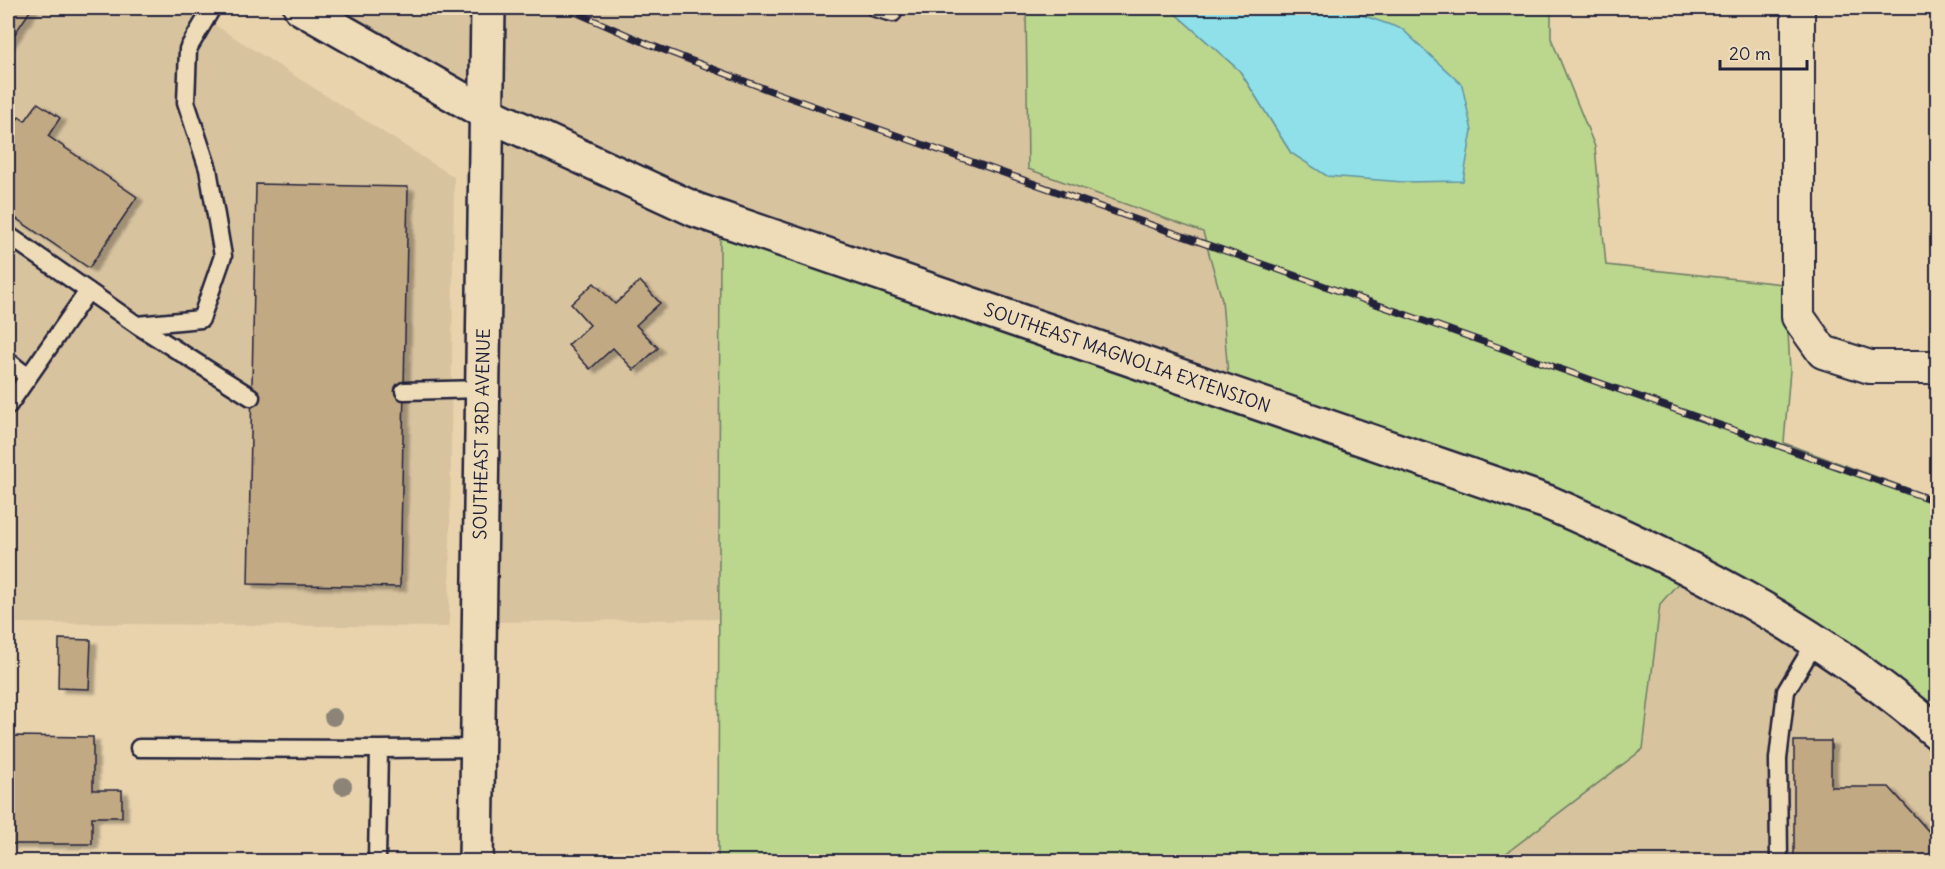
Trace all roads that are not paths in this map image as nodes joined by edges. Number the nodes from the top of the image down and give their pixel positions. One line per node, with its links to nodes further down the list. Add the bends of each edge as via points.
1 (212, 8): 10 (lane, via 188,49 186,102 208,169 223,256 201,319)
2 (301, 8): 7 (main road, SOUTHEAST MAGNOLIA EXTENSION)
3 (488, 8): 7 (main road, SOUTHEAST 3RD AVENUE)
4 (875, 8): 5 (lane, via 893,14)
5 (894, 8)
6 (1798, 8): 12 (street, via 1798,318 1822,352 1870,367)
7 (486, 113): 14 (main road, SOUTHEAST 3RD AVENUE); 18 (main road, SOUTHEAST MAGNOLIA EXTENSION, via 696,210 1547,502 1648,545 1780,616)
8 (8, 234): 9 (lane)
9 (88, 291): 10 (lane); 13 (lane)
10 (137, 325): 16 (lane)
11 (8, 361): 13 (lane)
12 (1938, 367)
13 (28, 377): 17 (lane)
14 (482, 389): 15 (lane); 21 (main road, SOUTHEAST 3RD AVENUE)
15 (404, 391)
16 (251, 397)
17 (8, 406)
18 (1816, 641): 19 (main road, SOUTHEAST MAGNOLIA EXTENSION, via 1892,693); 25 (lane, via 1786,692 1778,759)
19 (1938, 733)
20 (139, 748): 22 (lane)
21 (478, 748): 22 (lane); 24 (main road, SOUTHEAST 3RD AVENUE)
22 (379, 749): 23 (lane)
23 (377, 861)
24 (476, 861)
25 (1779, 861)

